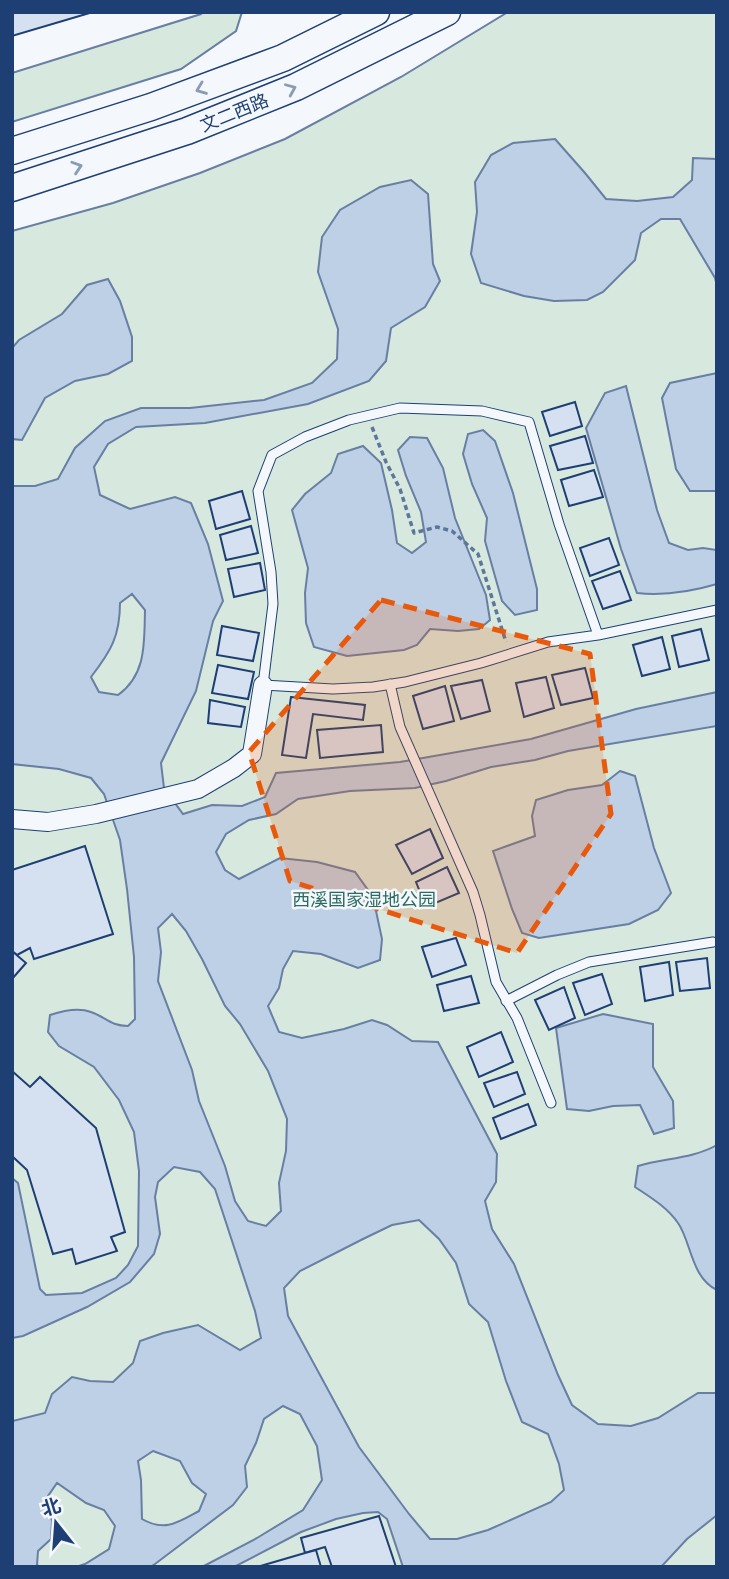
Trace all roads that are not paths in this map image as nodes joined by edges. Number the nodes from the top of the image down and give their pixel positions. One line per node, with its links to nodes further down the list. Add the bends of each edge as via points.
1 (376, 12): 3 (main road, 文二西路, one-way to 3, via 283,58 151,107)
2 (447, 12): 4 (main road, 文二西路, one-way to 2, via 196,128 296,87)
3 (12, 151)
4 (12, 188)
5 (717, 610): 6 (lane)
6 (598, 635): 7 (lane, via 548,642); 8 (lane, via 529,422 482,411 400,408 349,420 272,455 258,491 273,604)
7 (390, 684): 8 (lane, via 333,689); 11 (lane, via 400,727 473,892 496,982)
8 (263, 685): 9 (street, via 252,754 198,789 48,822)
9 (12, 819)
10 (713, 942): 11 (lane, via 589,962)
11 (506, 1001): 12 (lane)
12 (551, 1103)

